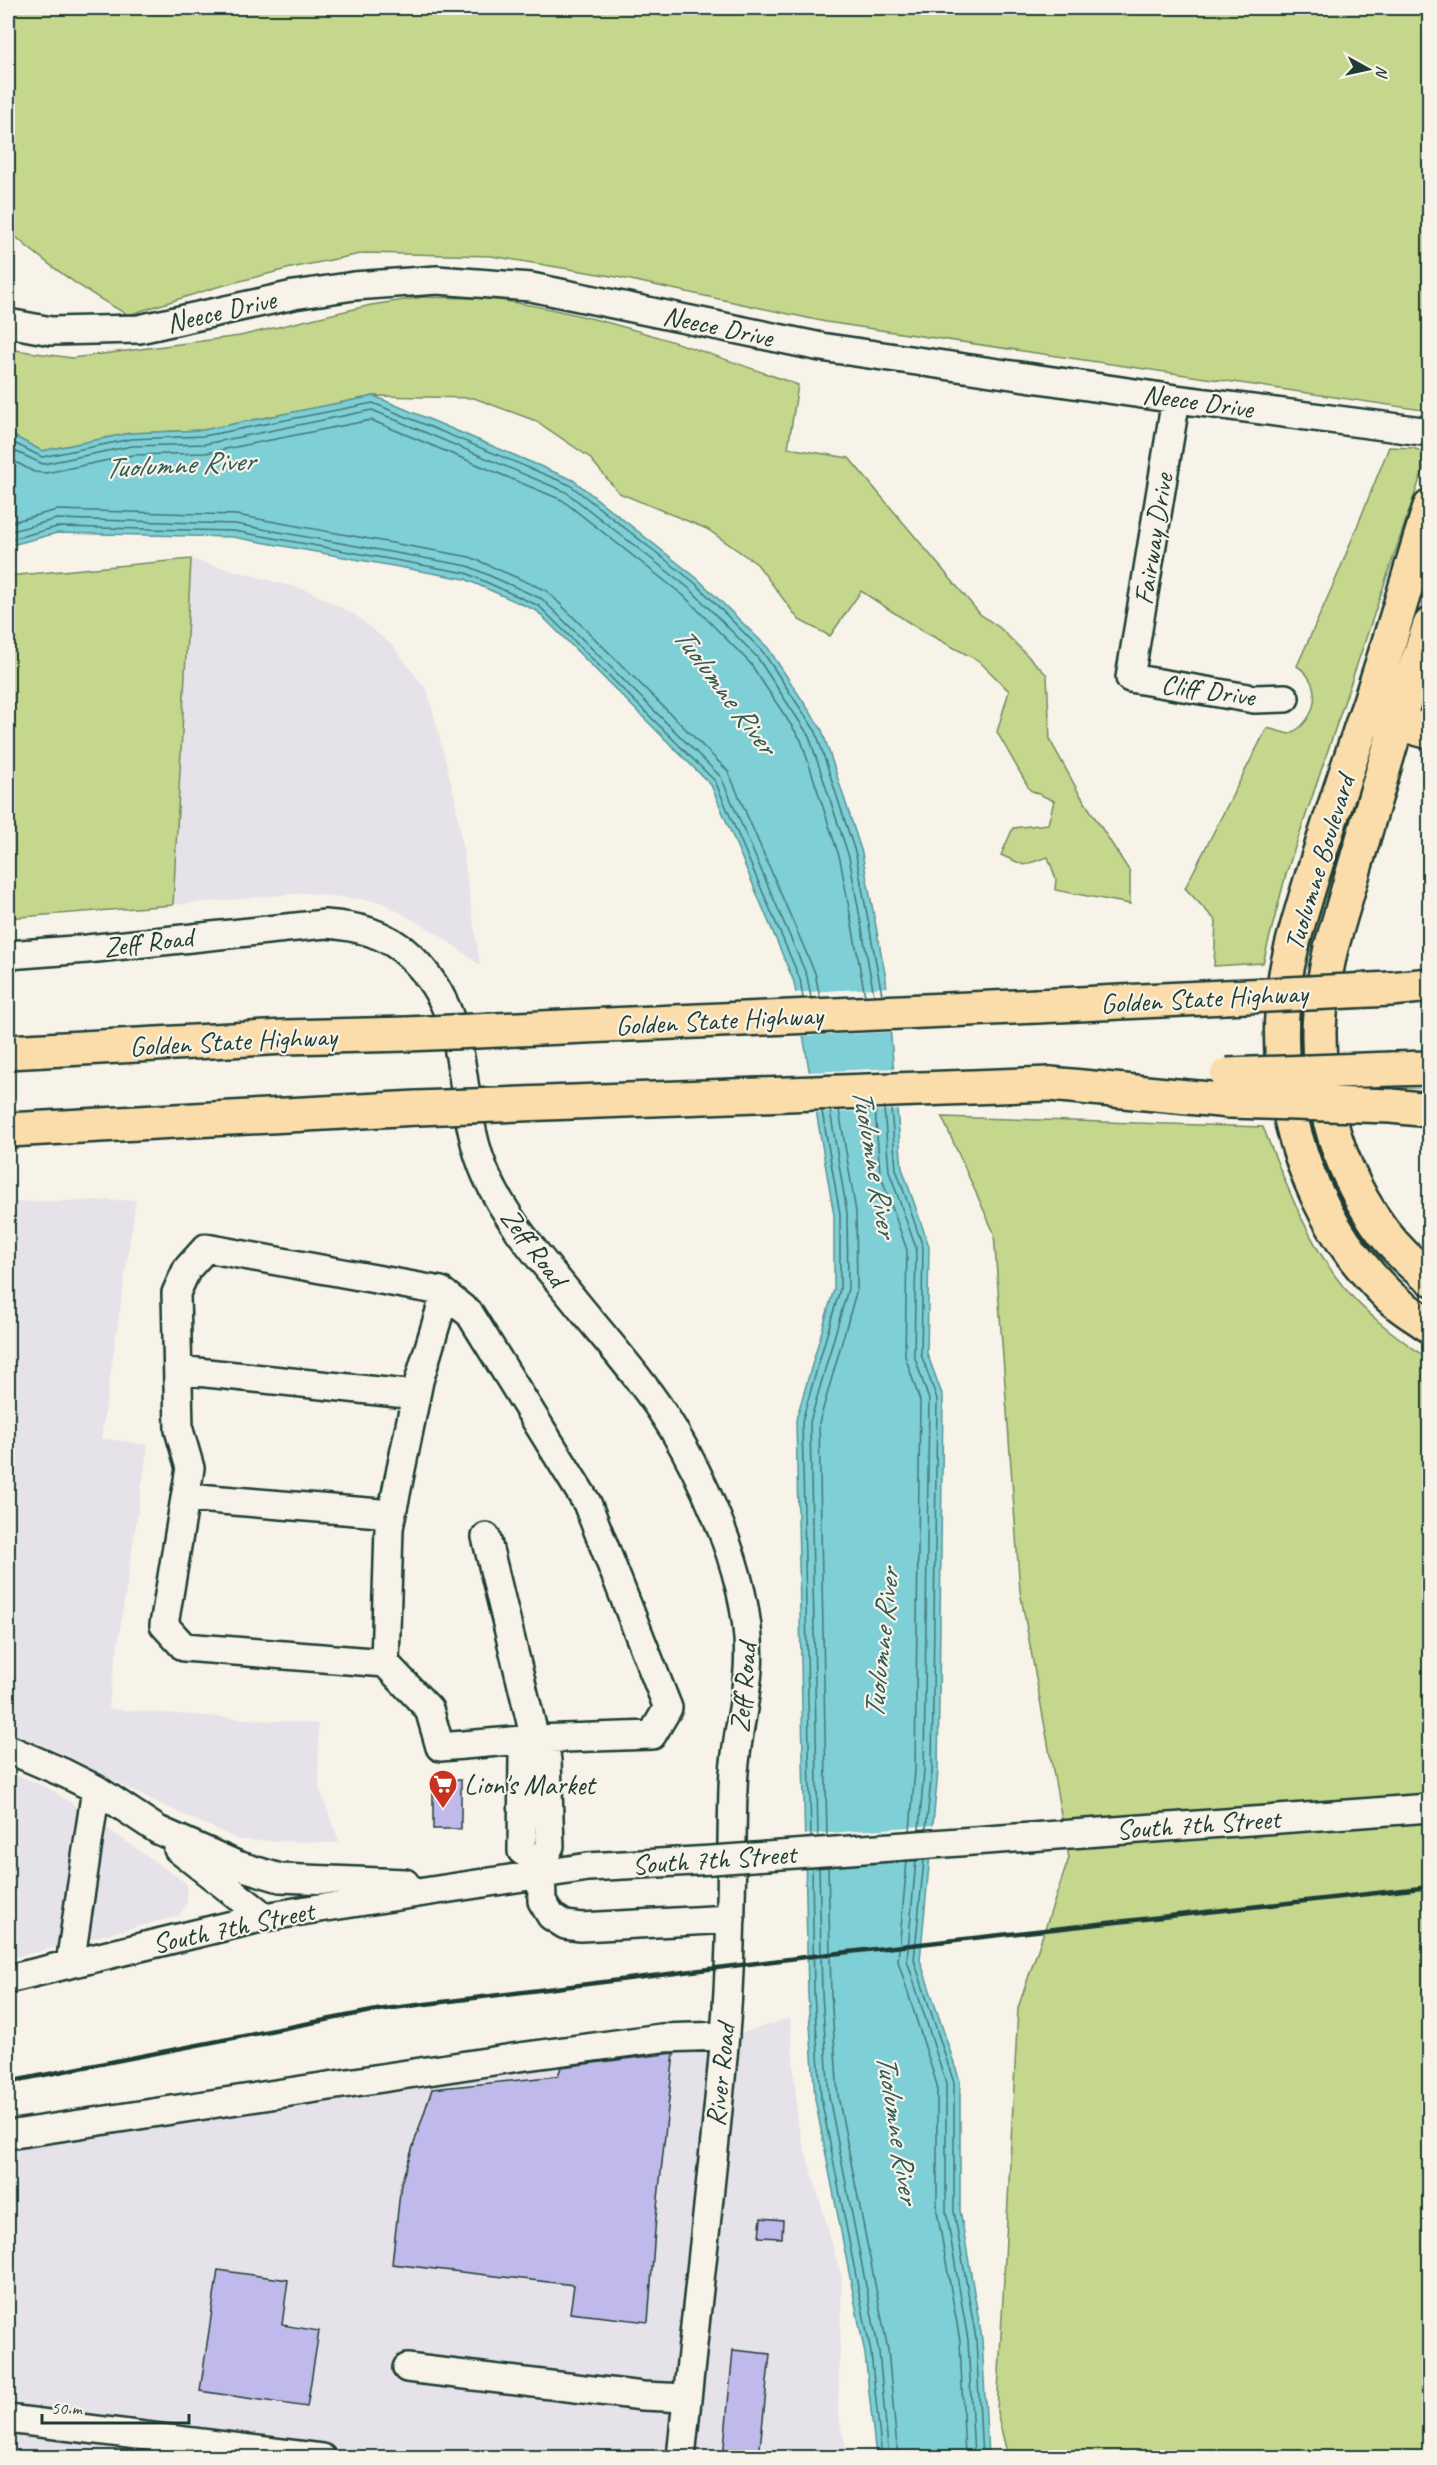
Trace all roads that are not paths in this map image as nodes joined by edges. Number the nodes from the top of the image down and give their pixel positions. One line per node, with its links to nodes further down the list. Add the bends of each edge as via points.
1 (8, 323): 2 (street, Neece Drive, via 51,331 139,329 294,295 354,286 449,281 531,287 821,347)
2 (1176, 399): 3 (street, Neece Drive); 6 (street, Fairway Drive)
3 (1430, 432)
4 (1430, 507): 8 (main road, Tuolumne Boulevard)
5 (1430, 625): 9 (main road, Tuolumne Boulevard)
6 (1130, 678): 7 (street, Cliff Drive, via 1254,699)
7 (1285, 698)
8 (1366, 714): 9 (main road); 20 (main road, Tuolumne Boulevard, via 1323,837 1287,969 1281,1031 1285,1095 1303,1161 1343,1242 1386,1294)
9 (1397, 723): 10 (main road); 18 (main road, Tuolumne Boulevard, via 1331,948 1319,1031 1326,1105 1348,1168 1375,1220 1413,1266)
10 (1430, 732)
11 (8, 955): 35 (street, Zeff Road, via 325,924 350,925 386,938 422,967 451,1016 476,1140 493,1190 526,1241 672,1427 697,1471 730,1552 748,1629 748,1667 734,1779)
12 (1430, 986): 13 (main road, Golden State Highway, bridge)
13 (8, 1052)
14 (1430, 1068): 15 (main road, bridge)
15 (1229, 1088): 16 (main road, bridge); 17 (main road, bridge, via 1050,1084 417,1108)
16 (1430, 1110)
17 (8, 1130)
18 (1430, 1278)
19 (445, 1294): 21 (street, via 206,1248 187,1269 176,1293); 22 (street); 27 (street, via 470,1314 587,1503 668,1708 652,1735)
20 (1430, 1326)
21 (178, 1370): 22 (street); 23 (street, via 179,1430 190,1468)
22 (416, 1395): 24 (street)
23 (185, 1497): 24 (street); 26 (street, via 165,1624 183,1647)
24 (392, 1514): 26 (street)
25 (486, 1537): 27 (street)
26 (385, 1663): 27 (street, via 429,1709 440,1747)
27 (535, 1739): 32 (street, via 547,1761 550,1846)
28 (8, 1749): 29 (street)
29 (96, 1790): 31 (street); 36 (street)
30 (1430, 1808): 32 (street, South 7th Street, bridge, via 712,1860)
31 (158, 1830): 33 (street, via 237,1865 280,1878); 34 (street, via 185,1856)
32 (542, 1868): 33 (street, South 7th Street); 35 (street, via 542,1901 551,1916 565,1925)
33 (473, 1884): 34 (street, South 7th Street)
34 (265, 1917): 36 (street, South 7th Street)
35 (732, 1919): 38 (street, River Road)
36 (70, 1964): 37 (street, South 7th Street)
37 (8, 1979)
38 (725, 2036): 39 (street, via 661,2038 519,2056); 41 (street, River Road)
39 (8, 2135)
40 (407, 2368): 41 (street)
41 (687, 2398): 44 (street, River Road)
42 (8, 2419): 43 (street)
43 (322, 2457)
44 (681, 2457)

